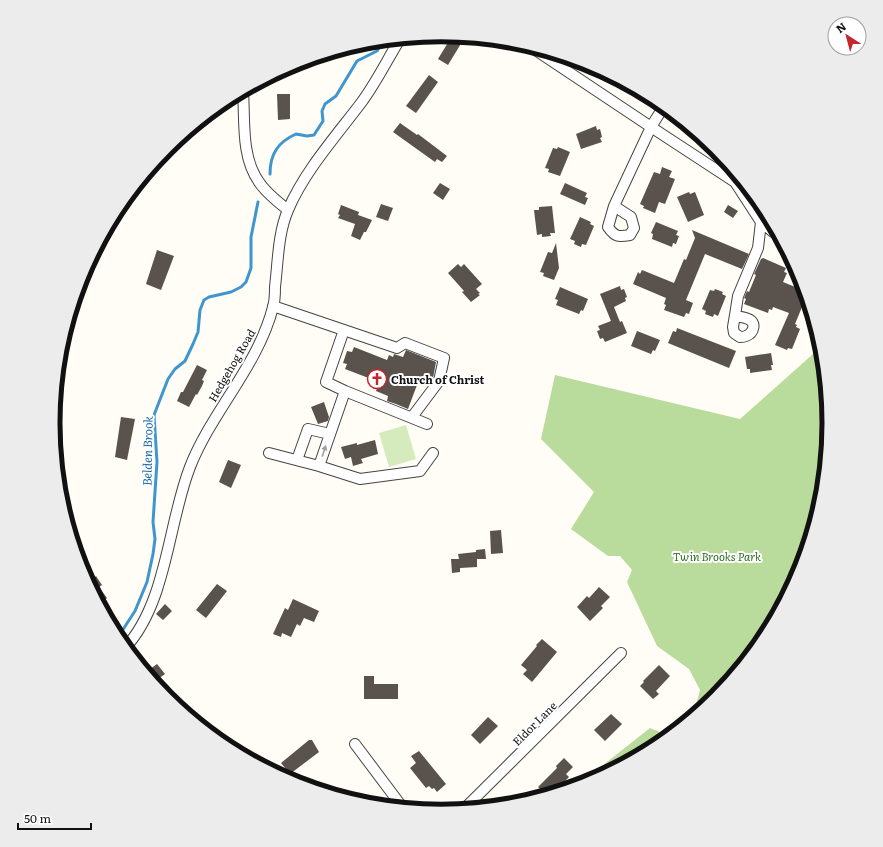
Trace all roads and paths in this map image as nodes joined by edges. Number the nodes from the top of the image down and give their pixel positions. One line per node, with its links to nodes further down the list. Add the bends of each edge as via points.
1 (397, 45): 7 (street, Hedgehog Road, via 362,101 304,181)
2 (548, 57): 5 (street)
3 (243, 98): 7 (street, via 246,145 252,170 260,183)
4 (661, 111): 5 (street)
5 (651, 127): 6 (street); 8 (street, via 735,182)
6 (614, 206)
7 (288, 210): 10 (street, Hedgehog Road, via 281,236)
8 (762, 222): 9 (street); 11 (street, via 758,248 738,296)
9 (769, 229)
10 (273, 306): 12 (street); 21 (street, Hedgehog Road, via 251,360 214,419 189,469 149,613)
11 (734, 316)
12 (344, 330): 13 (street, via 326,382); 14 (street, via 397,348 405,343 444,358 439,381)
13 (345, 391): 14 (street); 16 (street)
14 (412, 417): 15 (street)
15 (427, 424)
16 (330, 434): 19 (street, via 308,428); 20 (street, one-way to 16)
17 (269, 453): 19 (street)
18 (433, 453): 20 (street, via 420,471 360,479)
19 (297, 460): 20 (street)
20 (319, 466)
21 (130, 643)
22 (621, 653): 25 (street, Eldor Lane)
23 (356, 744): 24 (street)
24 (399, 803)
25 (469, 804)

